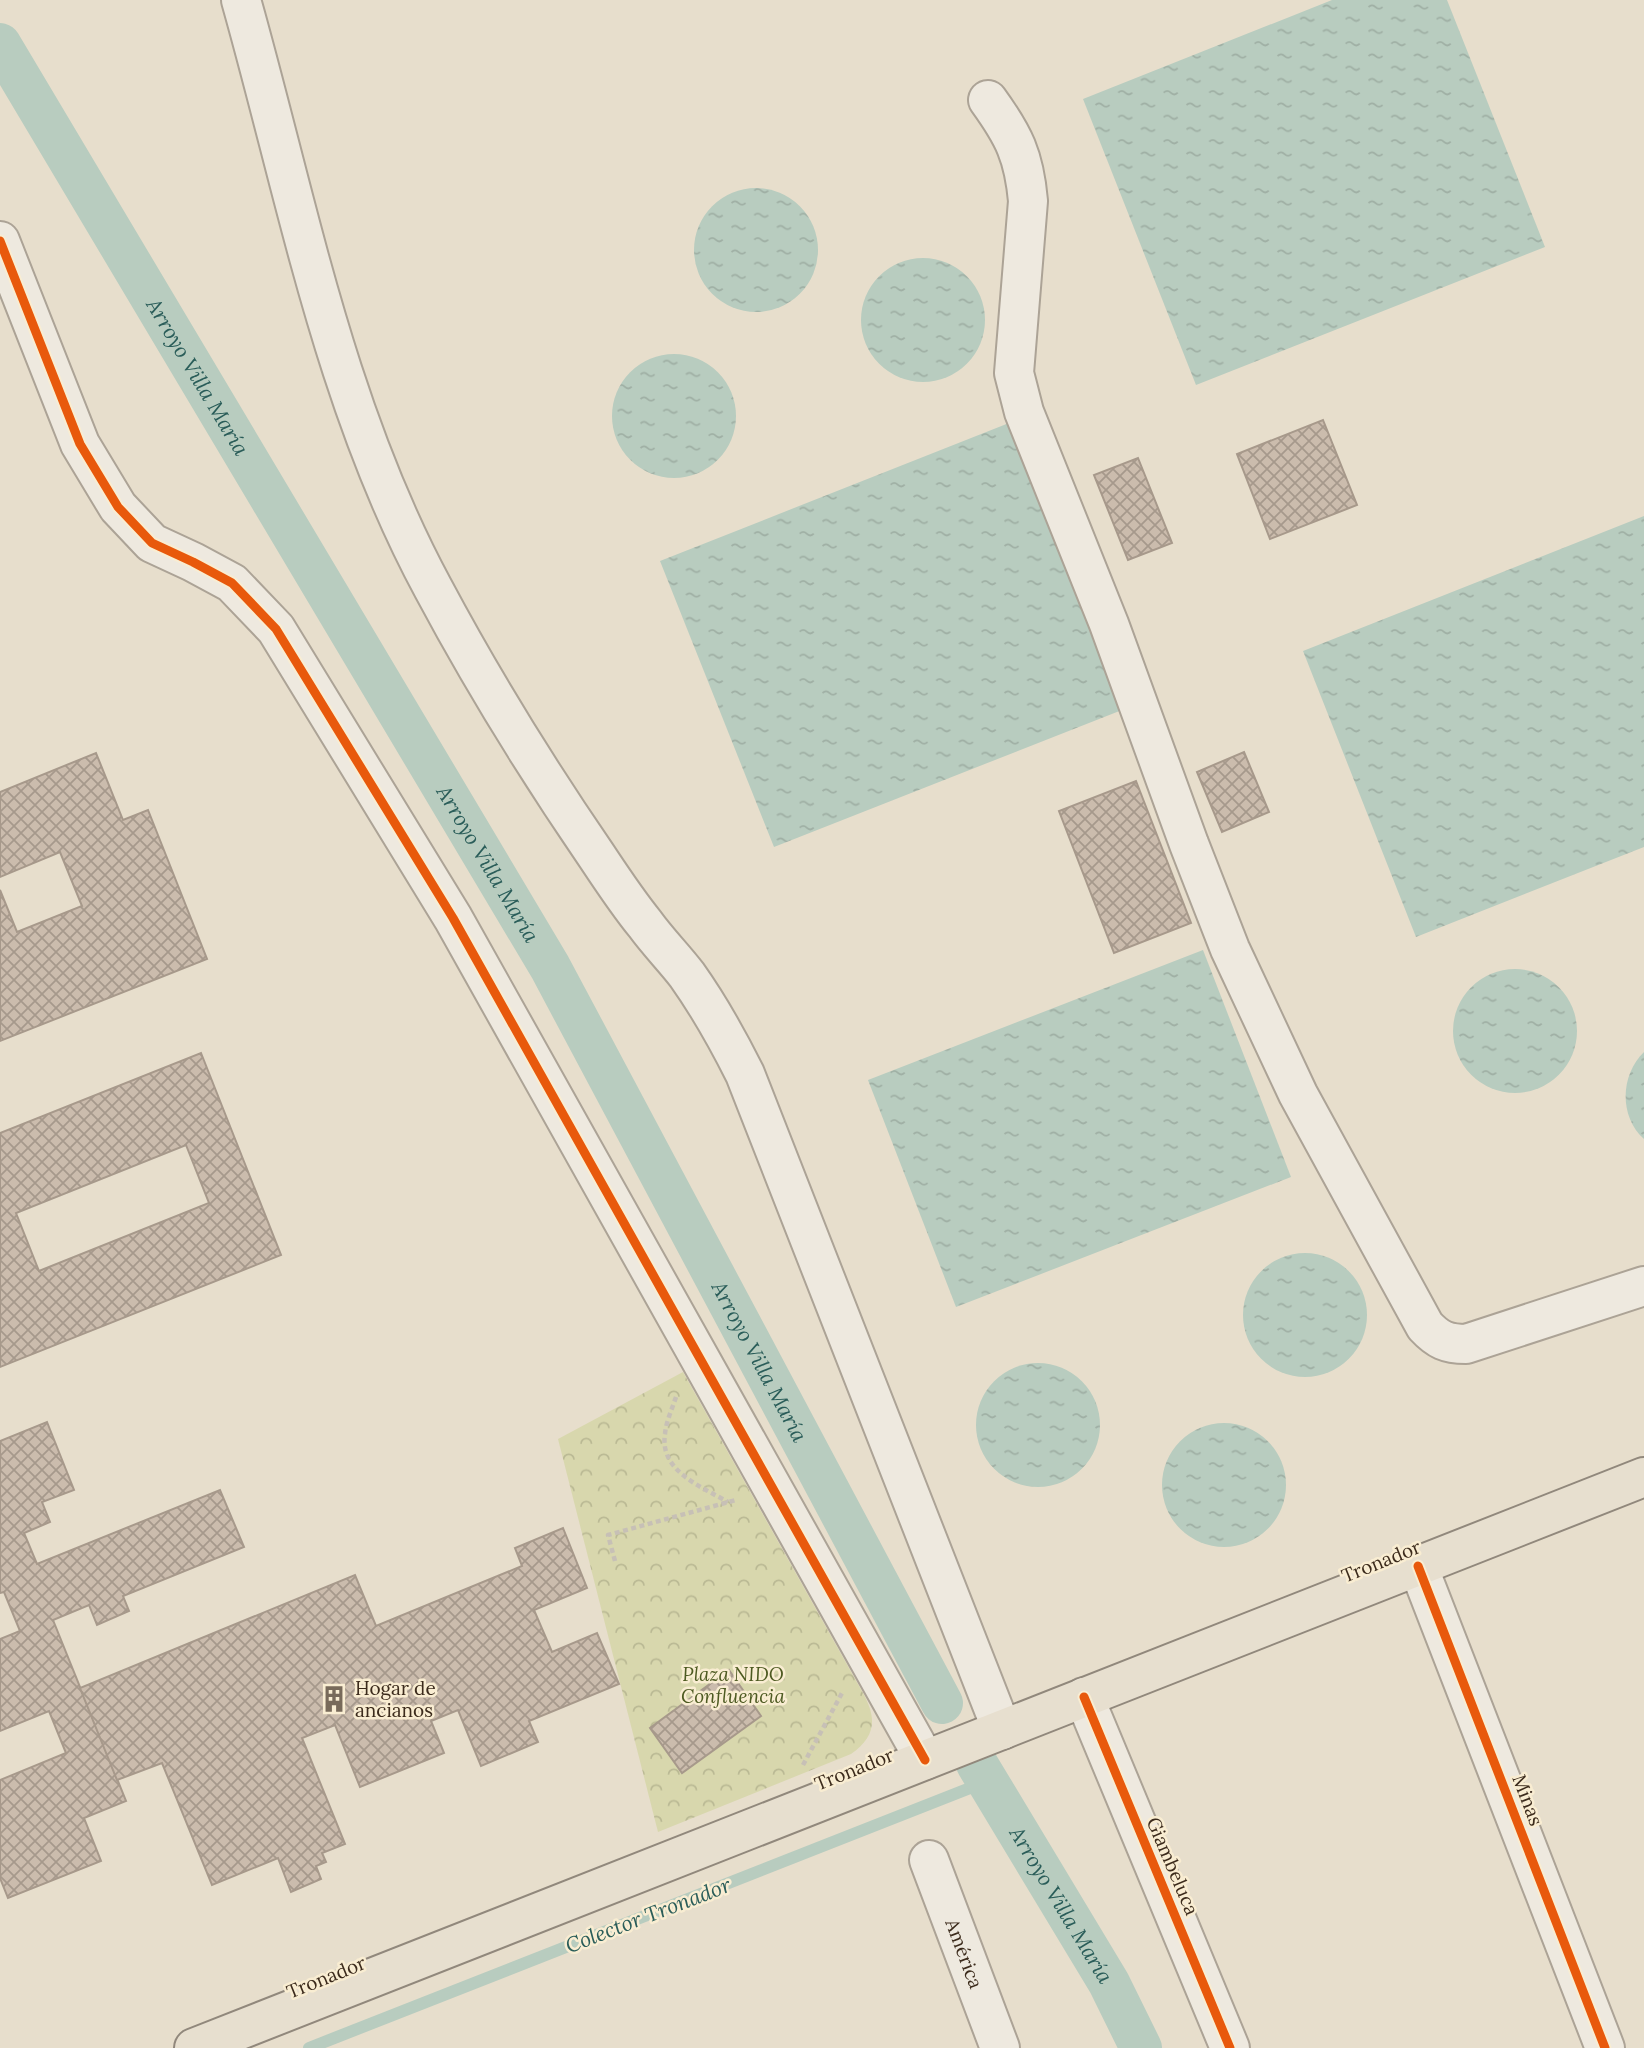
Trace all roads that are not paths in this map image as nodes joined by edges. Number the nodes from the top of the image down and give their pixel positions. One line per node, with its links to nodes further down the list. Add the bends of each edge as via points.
1 (241, 0): 8 (street, via 319,300 390,498 431,586 538,769 644,923 687,975 745,1074)
2 (988, 100): 4 (street, via 1010,130 1026,178 1014,373 1024,412 1236,961 1298,1094 1425,1326 1436,1339 1466,1344)
3 (0, 240): 9 (street, via 80,444 118,507 152,543 232,583 276,629 453,918)
4 (1644, 1286)
5 (1644, 1477): 6 (main road, Tronador)
6 (1418, 1566): 7 (main road, Tronador); 14 (street, Minas)
7 (1084, 1697): 8 (main road, Tronador); 13 (street, Giambeluca)
8 (1002, 1730): 9 (main road, Tronador)
9 (925, 1760): 11 (main road, Tronador)
10 (929, 1860): 12 (street, América)
11 (194, 2048)
12 (1000, 2048)
13 (1230, 2048)
14 (1605, 2048)

